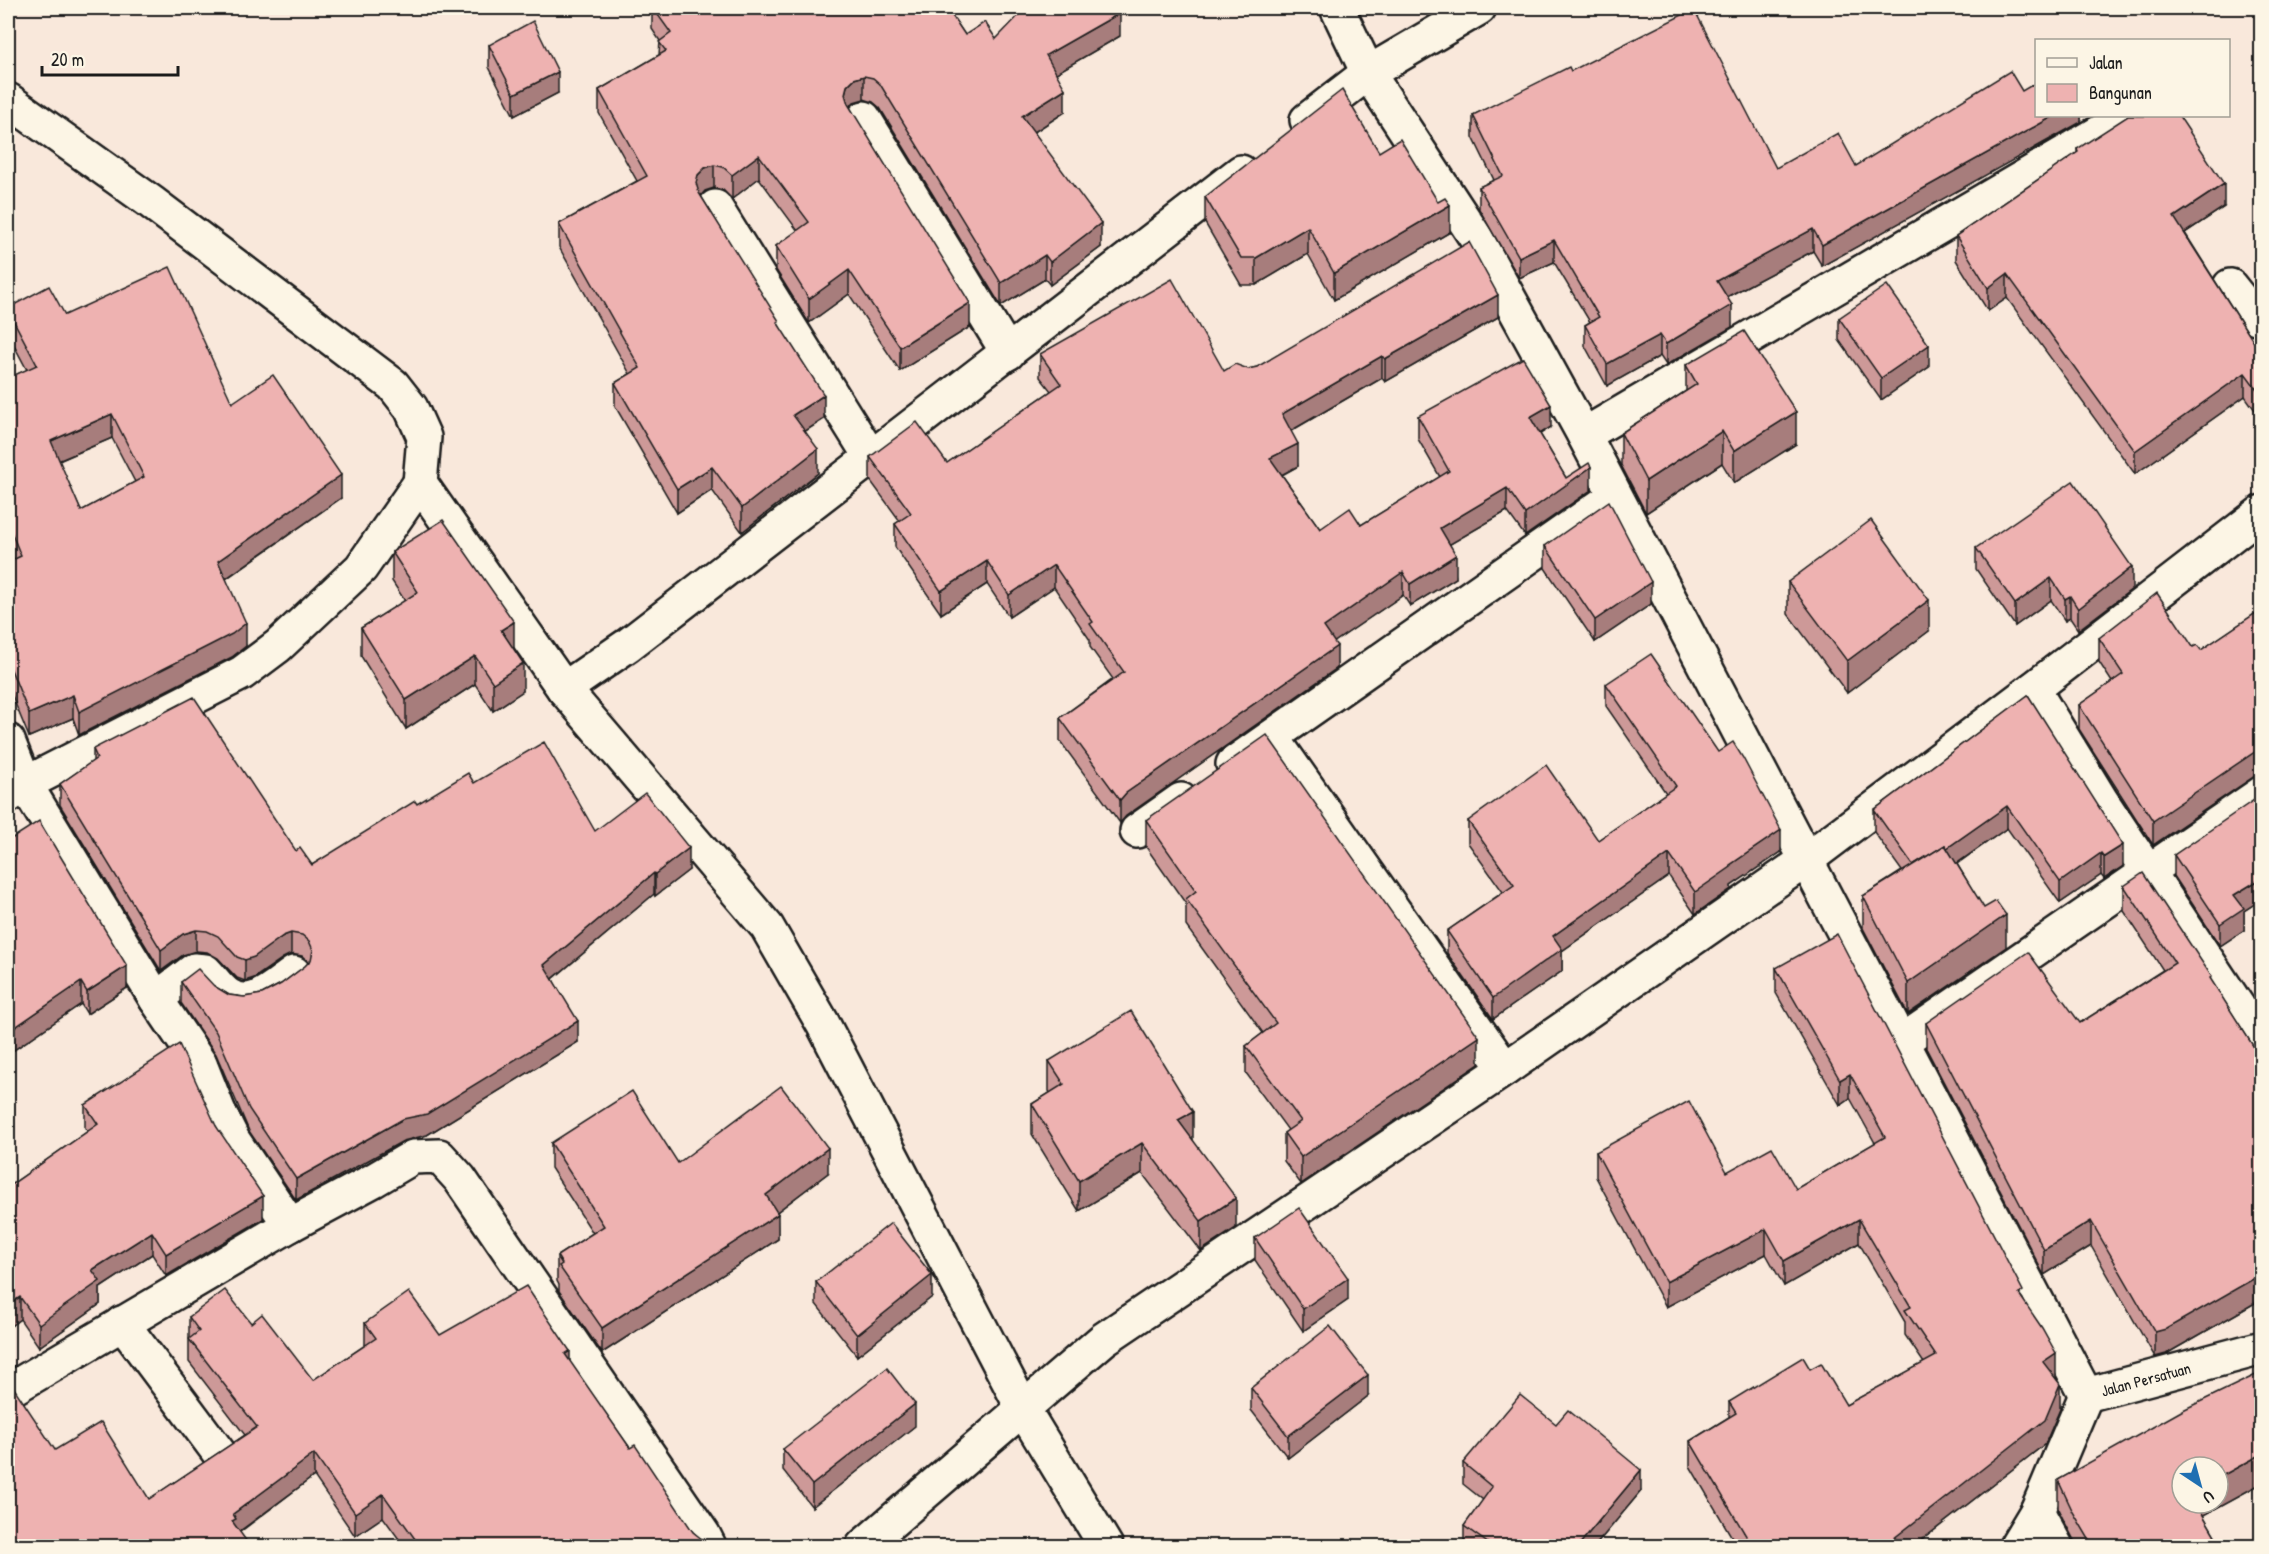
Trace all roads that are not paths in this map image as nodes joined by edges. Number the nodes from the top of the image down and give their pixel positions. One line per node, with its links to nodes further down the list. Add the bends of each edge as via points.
1 (1337, 8): 3 (street)
2 (1479, 8): 3 (street)
3 (1368, 73): 8 (street); 12 (street)
4 (8, 100): 15 (street, via 151,202 393,385 411,408 424,437)
5 (2125, 117): 13 (street)
6 (864, 118): 12 (street)
7 (715, 207): 14 (street)
8 (1476, 238): 9 (street); 13 (street)
9 (1446, 256)
10 (2230, 286): 11 (street, via 2254,316)
11 (2262, 319)
12 (1008, 354): 14 (street)
13 (1584, 435): 16 (street)
14 (870, 456): 18 (street, via 628,645)
15 (420, 483): 18 (street); 22 (street, via 361,568 278,646 242,674)
16 (1615, 496): 20 (street); 25 (street)
17 (2262, 512): 19 (street)
18 (564, 689): 37 (street, via 767,927 823,1024)
19 (2033, 689): 25 (street); 26 (street)
20 (1272, 737): 24 (street); 31 (street)
21 (8, 741): 22 (street)
22 (16, 790): 28 (street)
23 (2262, 793): 26 (street)
24 (1137, 831)
25 (1806, 860): 29 (street); 31 (street)
26 (2147, 871): 29 (street); 30 (street)
27 (294, 973): 28 (street, via 248,1002 228,995 205,971 194,970)
28 (156, 999): 32 (street, via 200,1064 233,1140)
29 (1901, 1042): 36 (street)
30 (2262, 1043)
31 (1505, 1069): 37 (street, via 1104,1339)
32 (290, 1225): 33 (street); 40 (street, via 413,1157 439,1156 460,1179)
33 (122, 1323): 35 (street); 38 (street)
34 (2262, 1347): 36 (street, Jalan Persatuan)
35 (8, 1391)
36 (2086, 1395): 39 (street, Jalan Persatuan)
37 (1023, 1409): 41 (street); 42 (street)
38 (219, 1453)
39 (2037, 1511): 43 (street, Jalan Persatuan); 44 (street)
40 (709, 1546)
41 (863, 1546)
42 (1106, 1546)
43 (2016, 1546)
44 (2056, 1546)

